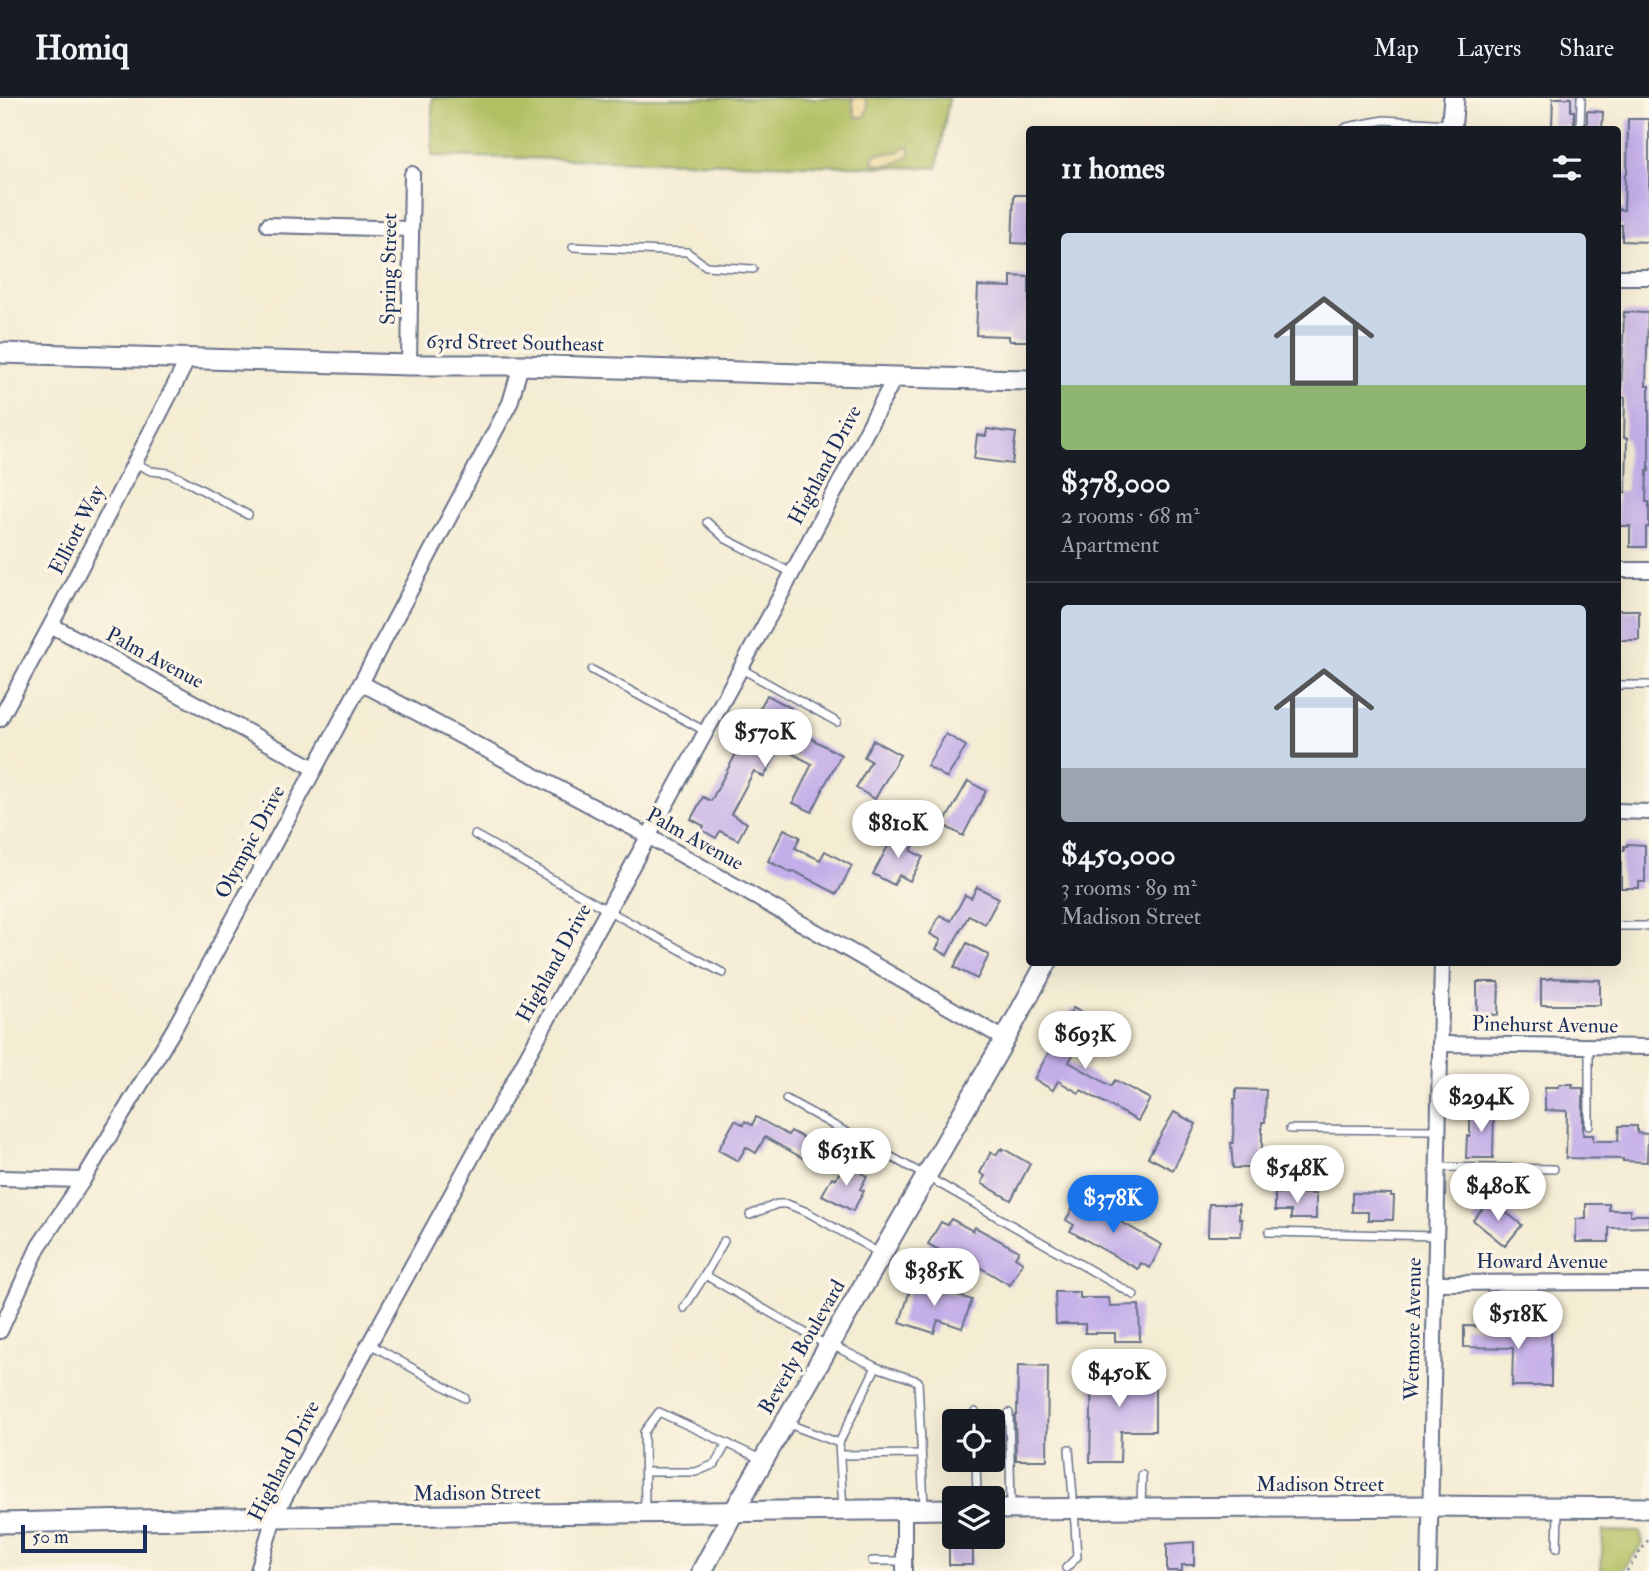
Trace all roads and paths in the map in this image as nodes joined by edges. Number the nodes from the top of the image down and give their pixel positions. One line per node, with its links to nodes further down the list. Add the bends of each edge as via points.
1 (1454, 98): 5 (street)
2 (1581, 98): 6 (lane)
3 (1352, 126): 4 (lane, via 1384,120)
4 (1442, 126)
5 (1452, 126)
6 (1580, 126)
7 (412, 174): 9 (street, Spring Street)
8 (268, 225): 9 (street)
9 (411, 229): 16 (street, Spring Street)
10 (573, 247): 11 (lane, via 687,252 706,266)
11 (753, 269)
12 (1621, 277): 13 (street)
13 (1649, 277)
14 (0, 353): 15 (street, 63rd Street Southeast)
15 (188, 359): 16 (street, 63rd Street Southeast); 20 (street, Elliott Way)
16 (409, 365): 17 (street, 63rd Street Southeast)
17 (522, 365): 18 (street, 63rd Street Southeast); 29 (street, Olympic Drive, via 510,403)
18 (895, 377): 19 (street, 63rd Street Southeast); 25 (street, Highland Drive)
19 (1026, 380)
20 (135, 463): 21 (lane, via 182,479); 26 (street, Elliott Way)
21 (248, 515)
22 (707, 522): 25 (lane, via 726,538)
23 (1621, 570): 24 (street)
24 (1649, 570)
25 (792, 573): 27 (street, Highland Drive)
26 (51, 625): 32 (street, Elliott Way); 35 (street, Palm Avenue)
27 (740, 668): 33 (lane); 34 (street, Highland Drive)
28 (592, 670): 34 (lane)
29 (361, 683): 35 (street, Olympic Drive); 39 (street, Palm Avenue)
30 (1621, 685): 31 (lane)
31 (1649, 685)
32 (0, 719)
33 (837, 722)
34 (705, 732): 39 (street, Highland Drive)
35 (314, 768): 58 (street, Olympic Drive, via 174,1029)
36 (1621, 811): 37 (street)
37 (1649, 812)
38 (475, 835): 40 (lane)
39 (648, 836): 40 (street, Highland Drive); 46 (street, Palm Avenue)
40 (607, 910): 45 (lane); 70 (street, Highland Drive)
41 (1621, 926): 42 (lane)
42 (1649, 926)
43 (1045, 966): 46 (street, Beverly Boulevard)
44 (1442, 966): 47 (street, Wetmore Avenue)
45 (723, 973)
46 (1005, 1039): 56 (street, Beverly Boulevard)
47 (1440, 1044): 48 (street, Pinehurst Avenue); 53 (street, Wetmore Avenue)
48 (1589, 1046): 49 (street, Pinehurst Avenue); 51 (lane)
49 (1649, 1047)
50 (786, 1099): 56 (lane)
51 (1589, 1126)
52 (1290, 1129): 53 (lane)
53 (1438, 1130): 54 (street, Wetmore Avenue)
54 (1437, 1167): 55 (lane); 61 (street, Wetmore Avenue)
55 (1554, 1169)
56 (926, 1176): 63 (street, Beverly Boulevard); 67 (lane)
57 (0, 1178): 58 (street)
58 (83, 1180): 69 (street, Olympic Drive, via 40,1245)
59 (750, 1215): 63 (lane, via 787,1204)
60 (1269, 1232): 61 (lane)
61 (1436, 1236): 66 (street, Wetmore Avenue)
62 (724, 1241): 64 (lane)
63 (882, 1254): 71 (street, Beverly Boulevard)
64 (705, 1275): 68 (lane); 71 (lane)
65 (1649, 1282): 66 (street, Howard Avenue)
66 (1435, 1283): 85 (street, Wetmore Avenue)
67 (1134, 1294)
68 (684, 1308)
69 (0, 1331)
70 (370, 1344): 73 (lane); 96 (street, Highland Drive)
71 (829, 1346): 72 (lane); 75 (street, Beverly Boulevard)
72 (876, 1367): 77 (lane); 79 (lane, via 918,1381)
73 (465, 1398)
74 (1009, 1413): 84 (lane)
75 (785, 1422): 77 (lane); 81 (street, Beverly Boulevard)
76 (727, 1443): 81 (lane); 82 (lane, via 715,1464 696,1472); 82 (lane, via 659,1412 644,1432)
77 (839, 1443): 80 (lane)
78 (1069, 1449): 87 (lane)
79 (921, 1454): 80 (lane); 92 (lane)
80 (840, 1455): 93 (lane)
81 (763, 1460): 94 (street, Beverly Boulevard)
82 (645, 1472): 95 (lane)
83 (1142, 1475): 88 (lane)
84 (1004, 1486)
85 (1429, 1506): 86 (street, Madison Street); 88 (street, Madison Street); 105 (street, Wetmore Avenue)
86 (1558, 1507): 89 (street, Madison Street); 99 (lane)
87 (1074, 1508): 88 (street, Madison Street); 91 (street, Madison Street); 102 (lane, via 1077,1557)
88 (1142, 1508)
89 (1649, 1508)
90 (942, 1509): 92 (street, Madison Street)
91 (1005, 1509)
92 (914, 1510): 93 (street, Madison Street); 101 (street)
93 (843, 1511): 94 (street, Madison Street)
94 (733, 1513): 95 (street, Madison Street); 104 (street, Beverly Boulevard)
95 (645, 1514): 96 (street, Madison Street)
96 (274, 1517): 97 (street, Madison Street); 103 (street, Highland Drive)
97 (0, 1522)
98 (1649, 1539): 106 (path)
99 (1557, 1548)
100 (872, 1561): 101 (lane)
101 (904, 1566)
102 (1066, 1568)
103 (258, 1571)
104 (702, 1571)
105 (1429, 1571)
106 (1627, 1571)

